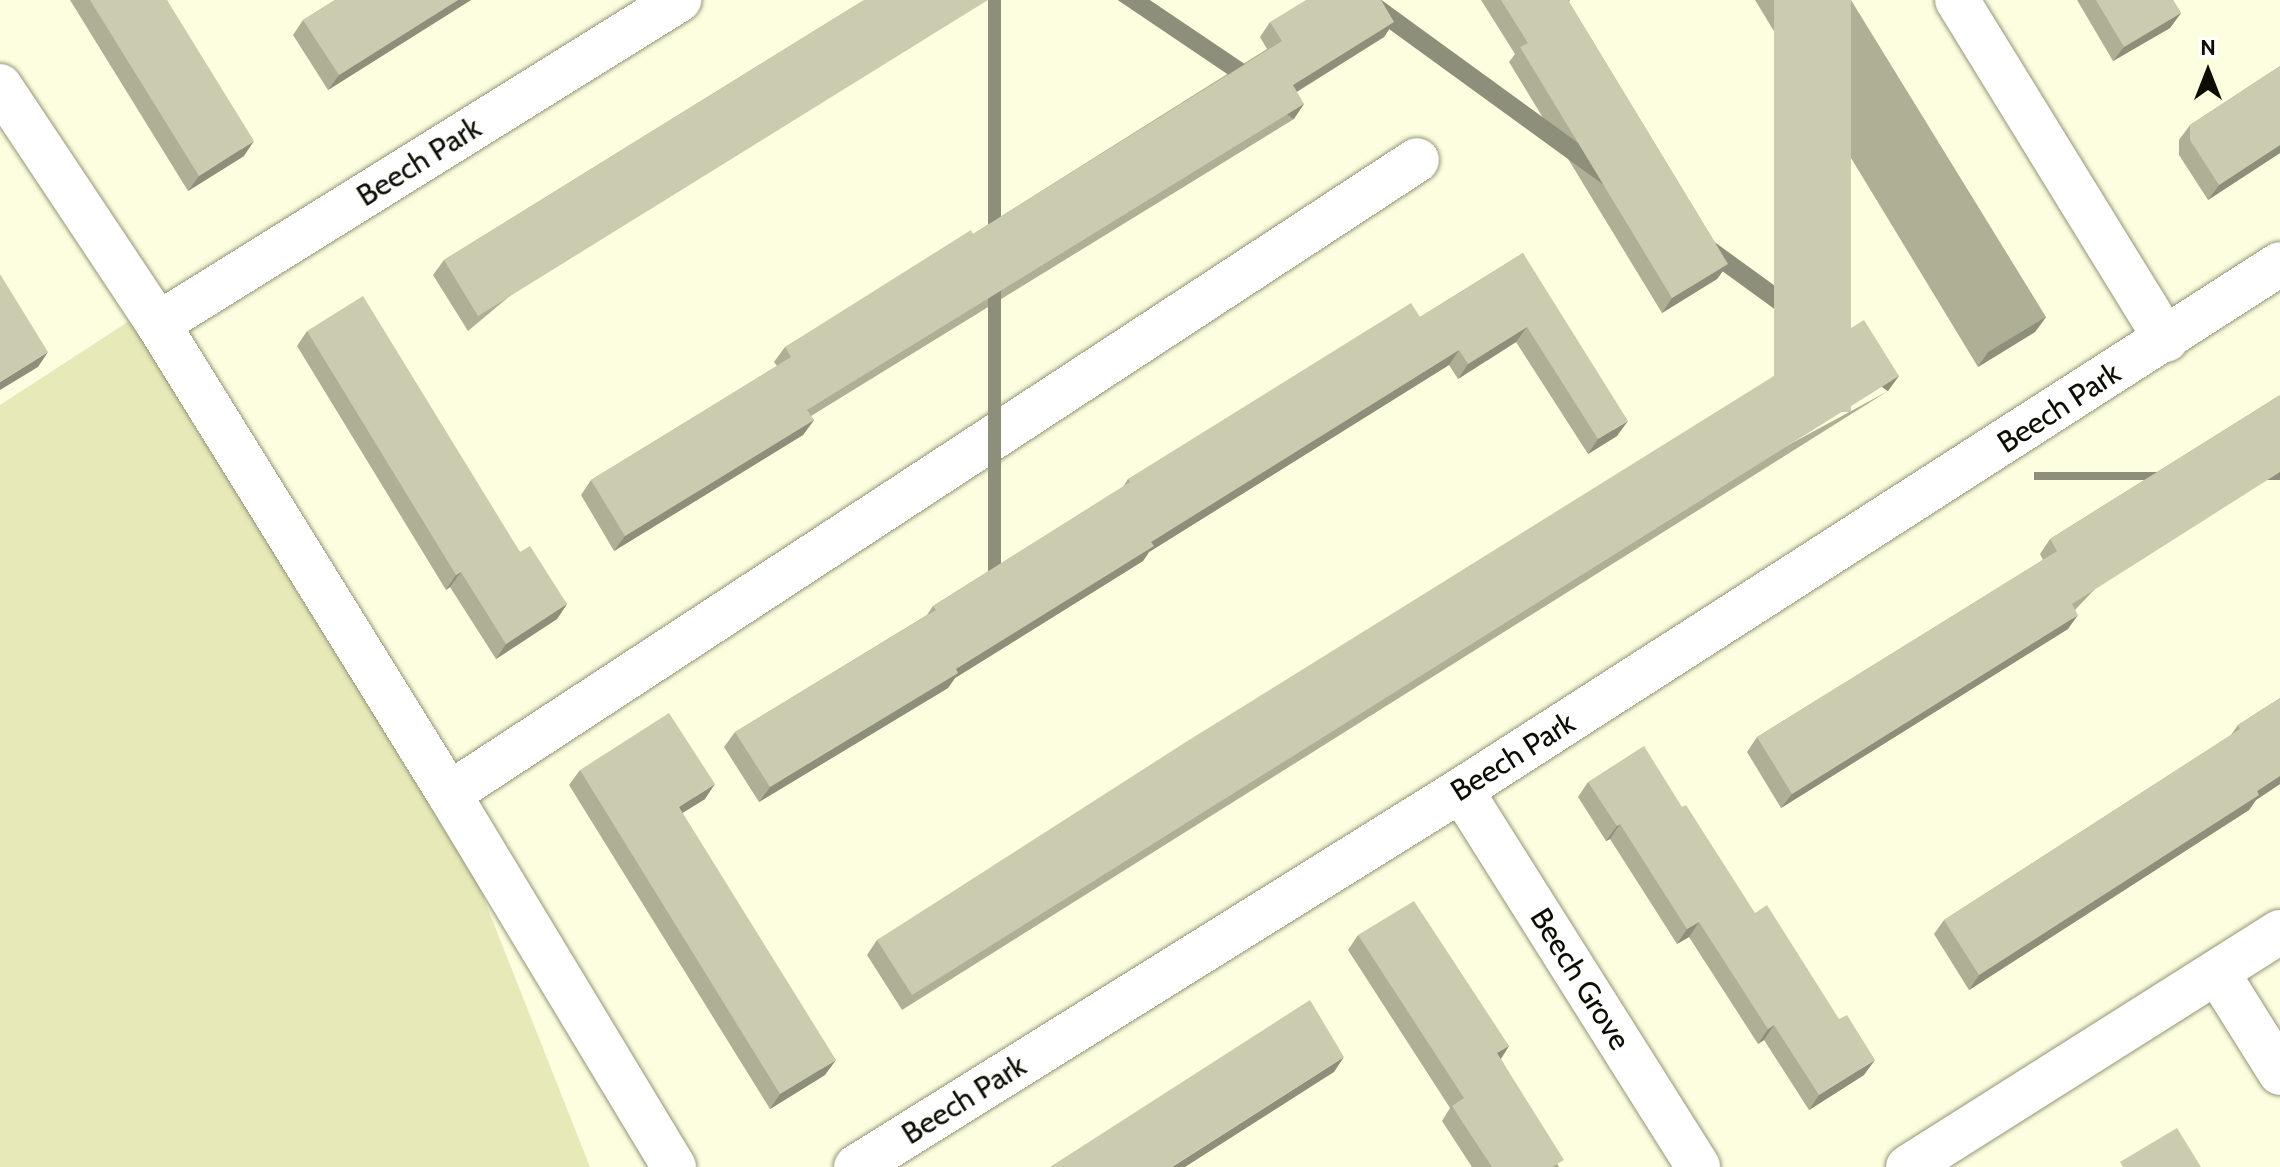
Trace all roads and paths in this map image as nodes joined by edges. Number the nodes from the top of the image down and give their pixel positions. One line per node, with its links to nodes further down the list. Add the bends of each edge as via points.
1 (679, 0): 6 (street, Beech Park)
2 (1957, 0): 7 (street)
3 (3, 96): 6 (street)
4 (1417, 160): 9 (street)
5 (2280, 264): 7 (street, Beech Park)
6 (158, 324): 9 (street)
7 (2166, 340): 8 (street, Beech Park)
8 (1461, 790): 14 (street, Beech Park); 15 (street, Beech Grove)
9 (449, 794): 13 (street)
10 (2280, 932): 11 (street)
11 (2217, 972): 12 (street); 16 (street)
12 (2280, 1073)
13 (674, 1167)
14 (856, 1167)
15 (1698, 1167)
16 (1908, 1167)

